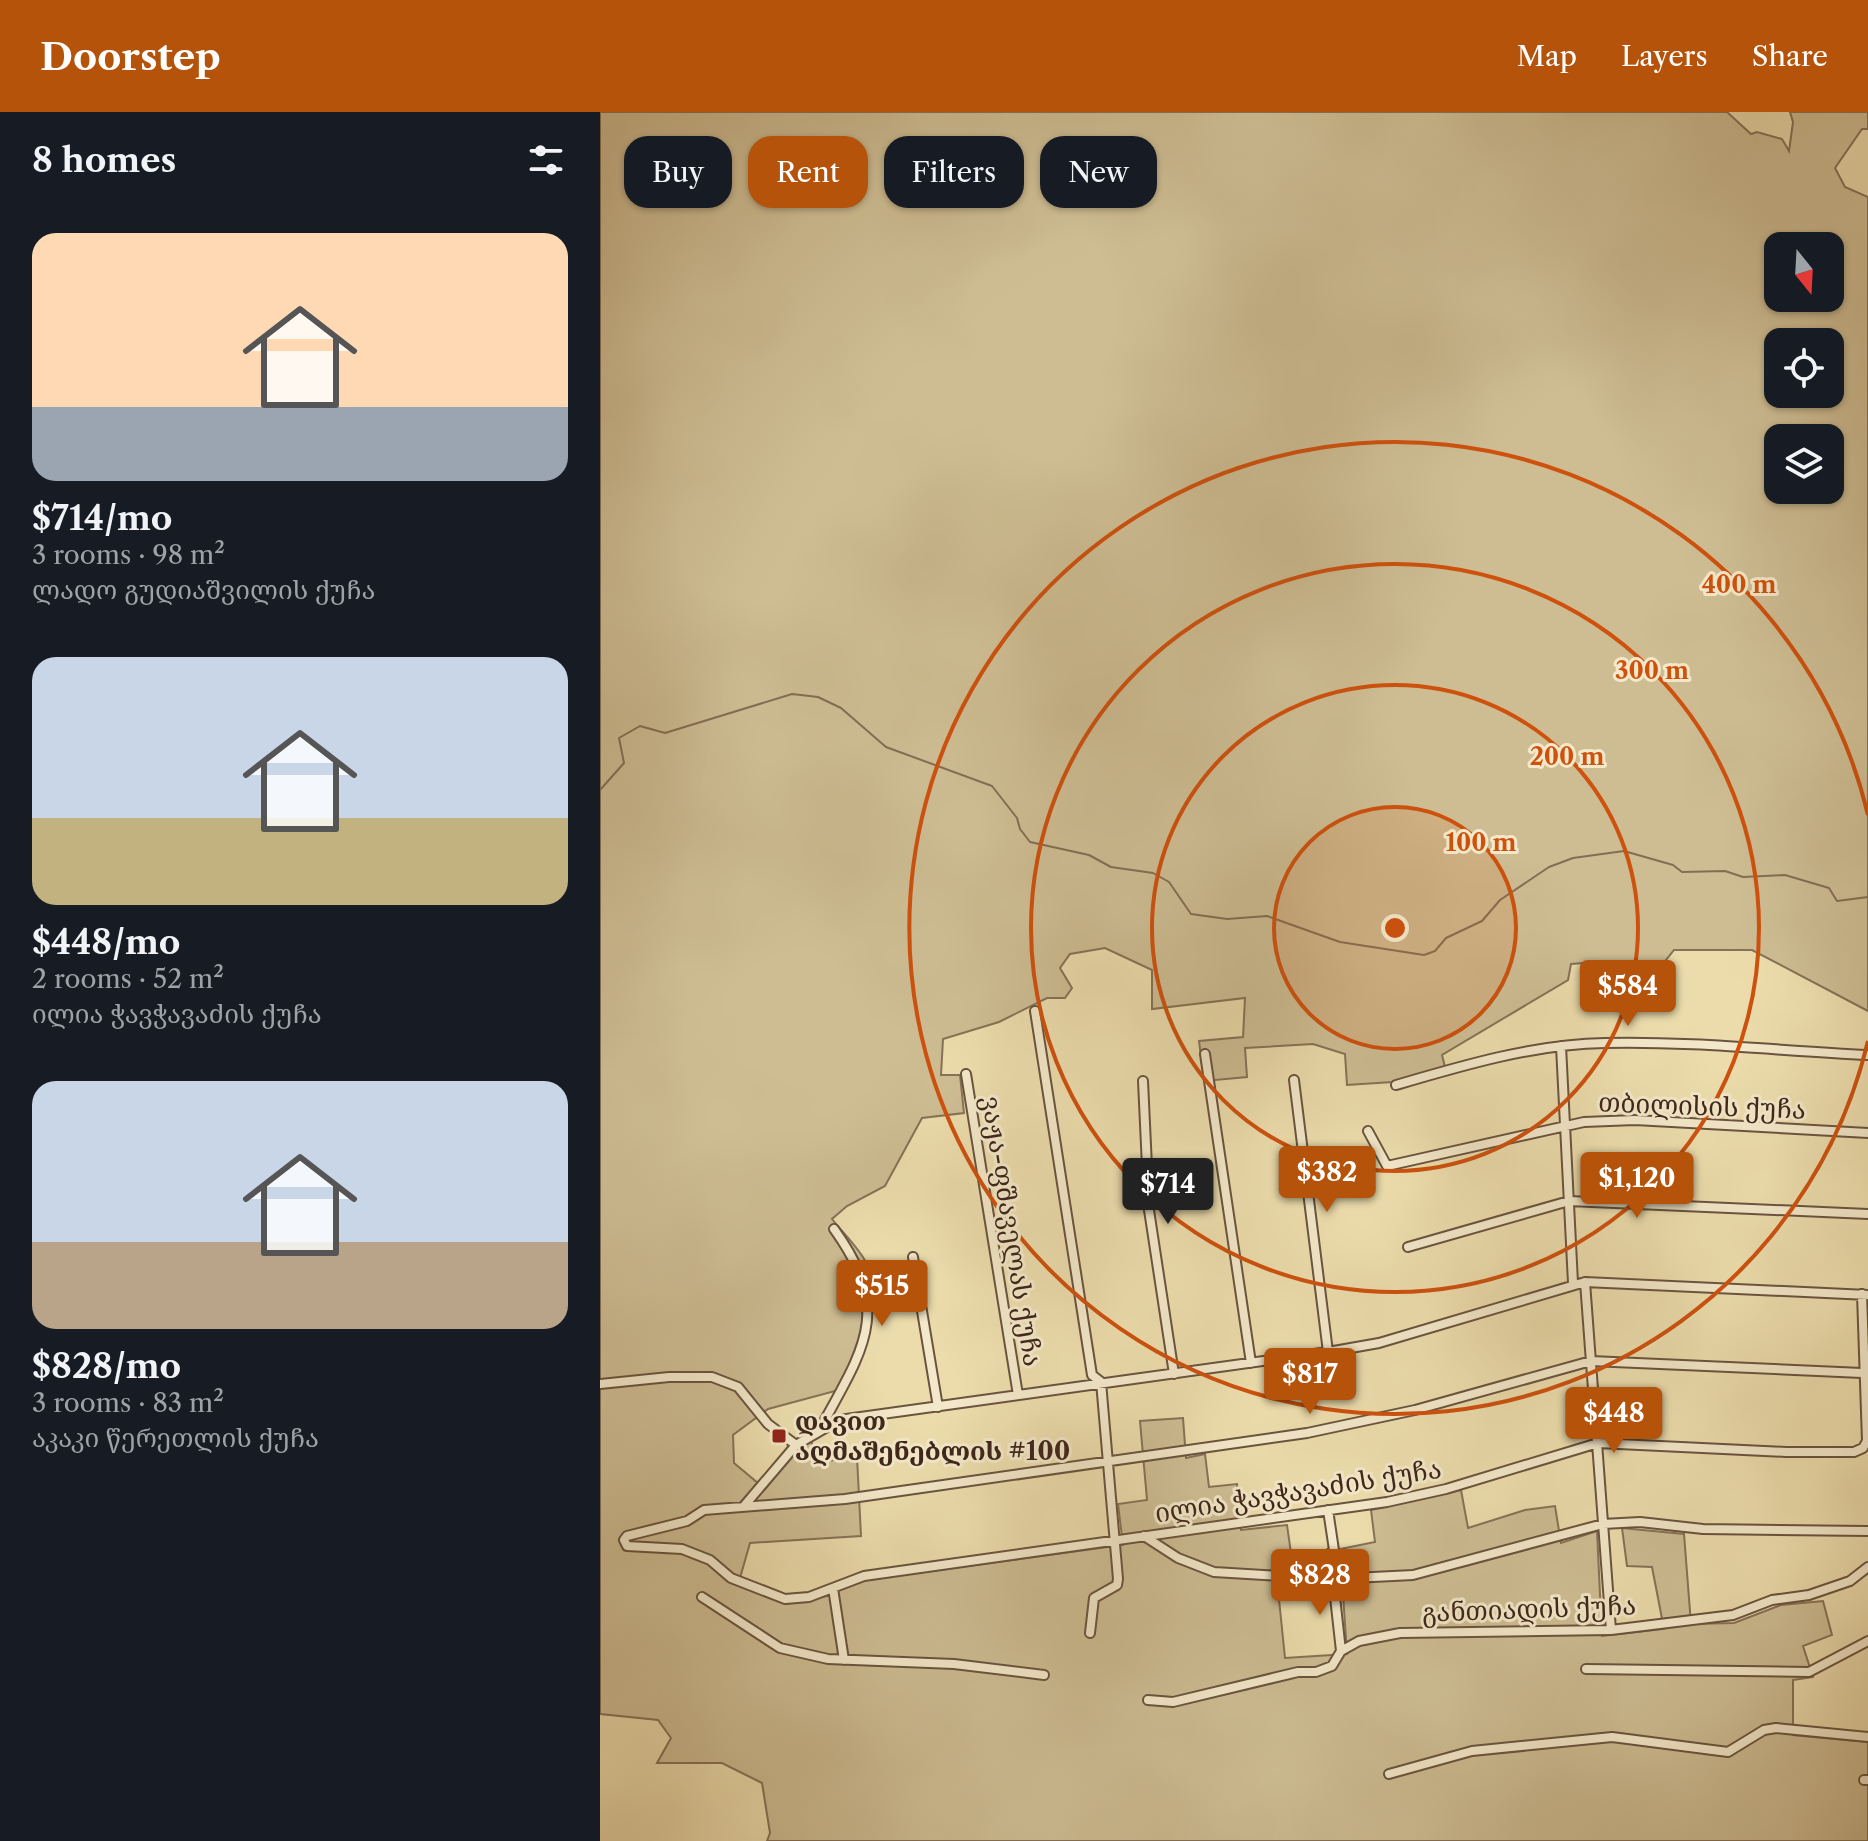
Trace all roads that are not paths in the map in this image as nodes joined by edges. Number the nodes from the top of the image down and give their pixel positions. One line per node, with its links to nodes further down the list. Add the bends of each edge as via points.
1 (1035, 1011): 25 (street, via 1092,1375)
2 (1561, 1046): 4 (street, via 1606,1043); 8 (street); 9 (street)
3 (1205, 1054): 22 (street)
4 (1868, 1055)
5 (966, 1074): 27 (street, ვაჟა-ფშაველას ქუჩა)
6 (1294, 1080): 20 (street)
7 (1143, 1081): 23 (street, via 1149,1210)
8 (1396, 1085)
9 (1564, 1124): 10 (street, თბილისის ქუჩა, via 1387,1166); 11 (street, თბილისის ქუჩა, via 1635,1120); 12 (street)
10 (1368, 1131)
11 (1868, 1133)
12 (1569, 1201): 13 (street); 15 (street); 18 (street)
13 (1868, 1214)
14 (834, 1229): 29 (street, via 858,1265 868,1302 865,1346)
15 (1408, 1247)
16 (913, 1257): 28 (street)
17 (1585, 1282): 18 (street); 19 (street); 21 (street)
18 (1573, 1283): 20 (street, via 1379,1343)
19 (1865, 1294): 24 (street, ილია ჭავჭავაძის ქუჩა)
20 (1328, 1352): 22 (street)
21 (1591, 1361): 24 (street); 30 (street); 32 (street, via 1322,1430)
22 (1251, 1363): 23 (street)
23 (1174, 1374): 25 (street)
24 (1865, 1374): 30 (street, ილია ჭავჭავაძის ქუჩა, via 1867,1441 1854,1452)
25 (1101, 1382): 27 (street); 32 (street)
26 (600, 1384): 31 (street, via 712,1377 738,1387 768,1424)
27 (1018, 1395): 28 (street)
28 (938, 1407): 29 (street, via 839,1420)
29 (821, 1428): 31 (street)
30 (1598, 1443): 34 (street, ილია ჭავჭავაძის ქუჩა, via 1446,1489); 35 (street)
31 (796, 1445): 33 (street)
32 (1108, 1463): 33 (street, via 845,1499); 38 (street)
33 (744, 1506): 42 (street, ილია ჭავჭავაძის ქუჩა, via 704,1510 687,1521 624,1540 627,1546 644,1549 682,1549 710,1560 731,1578 785,1599)
34 (1328, 1510): 37 (street, ილია ჭავჭავაძის ქუჩა); 40 (street, via 1334,1550 1301,1566)
35 (1603, 1524): 36 (street); 41 (street, via 1413,1575); 44 (street)
36 (1868, 1531)
37 (1144, 1536): 38 (street, ილია ჭავჭავაძის ქუჩა); 40 (street, via 1178,1558 1214,1572)
38 (1115, 1542): 42 (street, ილია ჭავჭავაძის ქუჩა, via 864,1576); 45 (street, via 1117,1585 1094,1598)
39 (1868, 1567): 44 (street, განთიადის ქუჩა, via 1850,1581 1733,1615)
40 (1298, 1577): 41 (street)
41 (1333, 1579): 47 (street)
42 (833, 1588): 48 (street)
43 (702, 1597): 48 (street, via 780,1648)
44 (1611, 1630): 47 (street, განთიადის ქუჩა, via 1400,1633 1359,1641)
45 (1090, 1633)
46 (1868, 1641): 49 (street, via 1809,1672)
47 (1341, 1651): 51 (street, განთიადის ქუჩა, via 1332,1666 1316,1672 1173,1702)
48 (844, 1660): 50 (street, via 954,1664)
49 (1586, 1669)
50 (1044, 1675)
51 (1148, 1700)
52 (1868, 1737): 53 (street, via 1776,1728 1728,1752 1612,1737 1472,1751)
53 (1389, 1774)

